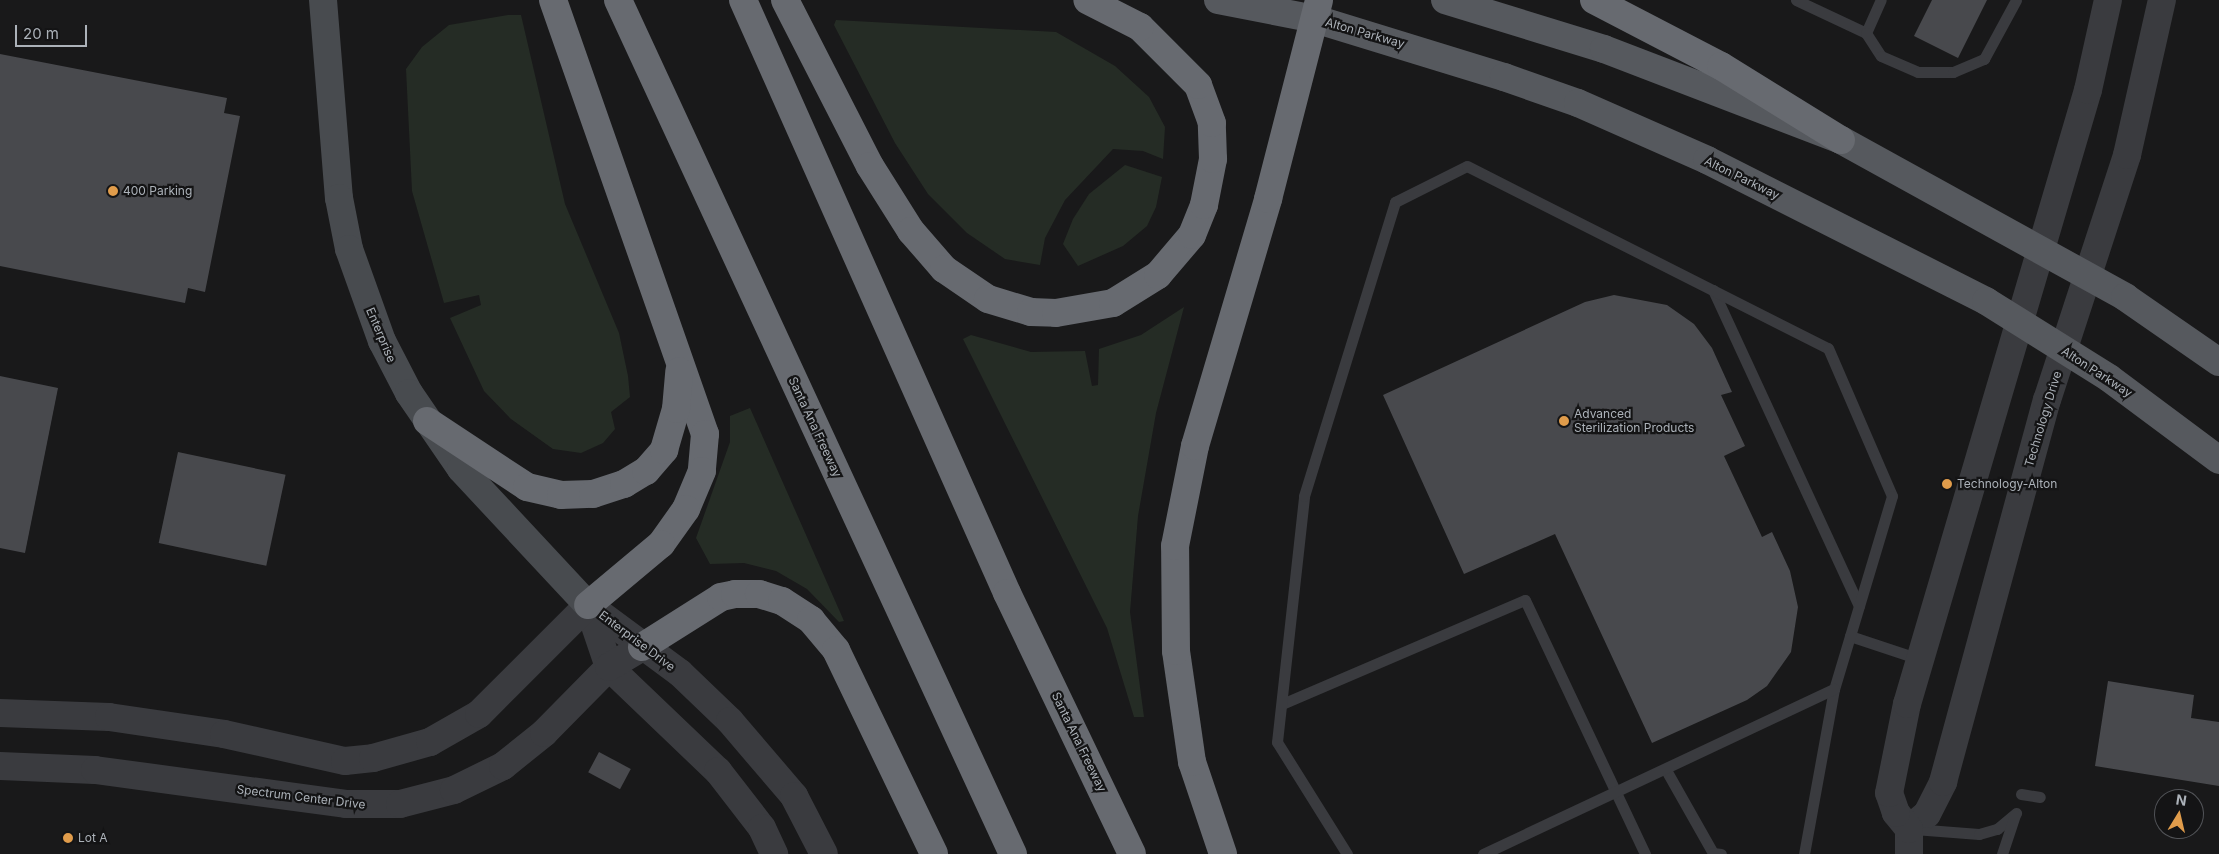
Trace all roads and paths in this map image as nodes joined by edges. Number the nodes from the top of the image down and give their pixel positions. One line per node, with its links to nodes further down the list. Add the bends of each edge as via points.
1 (323, 0): 25 (main road, Enterprise, via 331,120 349,249 382,341)
2 (553, 0): 23 (highway)
3 (618, 0): 45 (highway, Santa Ana Freeway)
4 (743, 0): 46 (highway, Santa Ana Freeway, via 1003,584)
5 (785, 0): 6 (highway, via 870,166 911,230 944,269 988,299 1031,312 1056,314 1113,303 1158,275 1192,235 1204,205 1213,159 1212,123 1198,85 1140,27)
6 (1088, 0)
7 (1218, 0): 15 (main road, Alton Parkway)
8 (1446, 0): 17 (main road, via 1604,49)
9 (1594, 0): 17 (highway, via 1721,66)
10 (1796, 0): 16 (lane)
11 (1881, 0): 16 (lane)
12 (2016, 0): 16 (lane, via 1984,59 1953,72 1918,72 1881,56)
13 (2108, 0): 18 (street, via 2088,90)
14 (2162, 0): 19 (street, Technology Drive, via 2140,105)
15 (1317, 9): 21 (main road, Alton Parkway, via 1578,102 1852,231); 47 (highway, via 1191,462 1175,546 1176,651 1192,762)
16 (1866, 33)
17 (1841, 140): 18 (main road)
18 (2040, 247): 19 (main road); 21 (street)
19 (2090, 276): 22 (street, Technology Drive); 24 (main road)
20 (1713, 290): 28 (lane); 28 (lane, via 1828,348 1892,496); 34 (lane, via 1467,166 1394,202 1304,496)
21 (2018, 322): 22 (main road, Alton Parkway); 31 (street)
22 (2064, 350): 26 (main road, Alton Parkway); 41 (street, Technology Drive, via 1943,782 1928,814)
23 (680, 357): 25 (highway, via 676,409 664,450 646,470 624,484 593,494 561,495 527,486); 27 (highway, via 705,434 702,471 686,509 661,544)
24 (2219, 362)
25 (427, 421): 27 (main road, Enterprise, via 475,486)
26 (2219, 460)
27 (588, 605): 30 (street, Enterprise Drive); 32 (street, Enterprise Drive); 35 (street, via 479,714 430,742 373,758 345,761 224,734 109,717)
28 (1859, 606): 29 (lane)
29 (1850, 636): 31 (lane); 33 (lane)
30 (642, 647): 32 (street, Spectrum Center Drive); 43 (street, Enterprise Drive, via 680,673 776,770); 44 (highway, via 721,598 735,594 759,594 782,601 811,620 836,650)
31 (1919, 660): 41 (street, via 1889,793)
32 (609, 667): 36 (street, Spectrum Center Drive, via 544,733 503,766 454,790 400,804 346,804 85,769); 42 (street, Enterprise Drive, via 718,771 762,828)
33 (1834, 689): 37 (lane); 52 (lane)
34 (1282, 704): 38 (lane, via 1525,600); 48 (lane, via 1277,742)
35 (0, 713)
36 (0, 766)
37 (1666, 770): 38 (lane); 51 (lane, via 1713,853)
38 (1616, 794): 49 (lane); 50 (lane)
39 (2021, 794): 40 (lane)
40 (2040, 798)
41 (1909, 842): 53 (lane, via 1979,834 1997,829 2016,813)
42 (774, 854)
43 (824, 854)
44 (934, 854)
45 (1013, 854)
46 (1132, 854)
47 (1223, 854)
48 (1347, 854)
49 (1483, 854)
50 (1645, 854)
51 (1721, 854)
52 (1804, 854)
53 (2002, 854)

